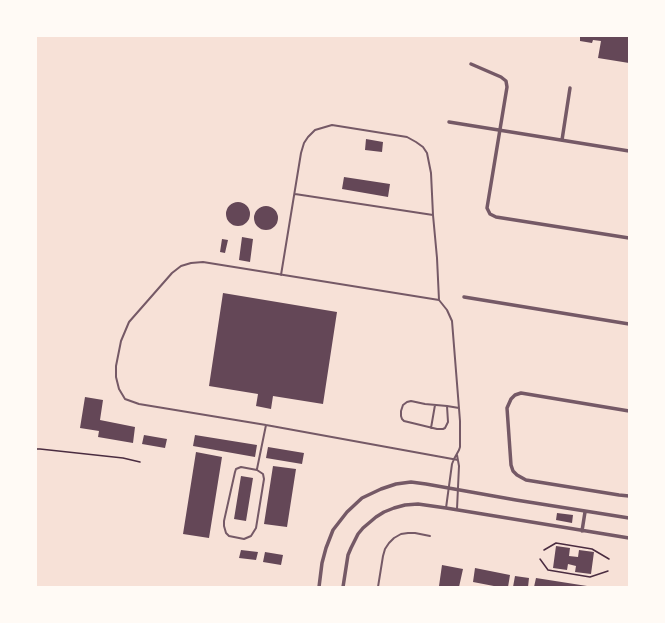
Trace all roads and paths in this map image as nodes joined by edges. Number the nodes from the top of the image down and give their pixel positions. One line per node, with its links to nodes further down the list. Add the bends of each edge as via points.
1 (471, 64): 4 (street, via 506,81 507,94)
2 (570, 88): 5 (street)
3 (449, 122): 4 (street)
4 (500, 130): 5 (street); 9 (street, via 487,208 490,214)
5 (562, 140): 6 (street)
6 (629, 151)
7 (295, 194): 8 (lane); 8 (lane, via 304,143 315,130 332,125 408,137 423,147 430,166); 10 (lane)
8 (433, 215): 12 (lane)
9 (629, 238)
10 (281, 275): 12 (lane); 18 (lane, via 203,262 181,266 165,280 129,322 121,342 116,366 119,389 125,399 131,402)
11 (464, 297): 13 (street)
12 (440, 300): 16 (lane, via 452,321)
13 (629, 324)
14 (436, 405): 15 (lane); 19 (lane); 19 (lane, via 407,402 400,412 404,421)
15 (448, 406): 16 (lane); 19 (lane, via 448,422 445,428)
16 (459, 408): 21 (lane, via 460,443)
17 (629, 411): 28 (street, via 521,393 511,399 507,408 511,465 517,475 526,480)
18 (266, 425): 22 (lane); 25 (lane)
19 (431, 428)
20 (36, 449): 24 (path)
21 (456, 454): 22 (lane); 23 (lane)
22 (454, 459): 23 (lane); 26 (lane)
23 (458, 460): 27 (lane)
24 (140, 462)
25 (257, 470): 25 (lane, via 264,474 264,479 256,528 248,538 229,536 224,521 234,472 241,467)
26 (450, 488): 27 (street); 29 (lane); 40 (street, via 411,482 396,484 362,498 333,530 326,548)
27 (458, 489): 30 (lane); 31 (street)
28 (629, 496)
29 (446, 508): 30 (street); 41 (street, via 405,505 376,516 363,528 351,548)
30 (457, 510): 33 (street)
31 (586, 512): 32 (street); 33 (street)
32 (629, 518)
33 (582, 530): 35 (street)
34 (430, 536): 42 (lane, via 415,532 400,534 394,538 385,549)
35 (629, 538)
36 (544, 550): 38 (path, via 556,543 592,549)
37 (540, 559): 39 (path, via 548,570 590,577)
38 (609, 559)
39 (608, 571)
40 (319, 587)
41 (343, 587)
42 (378, 587)

